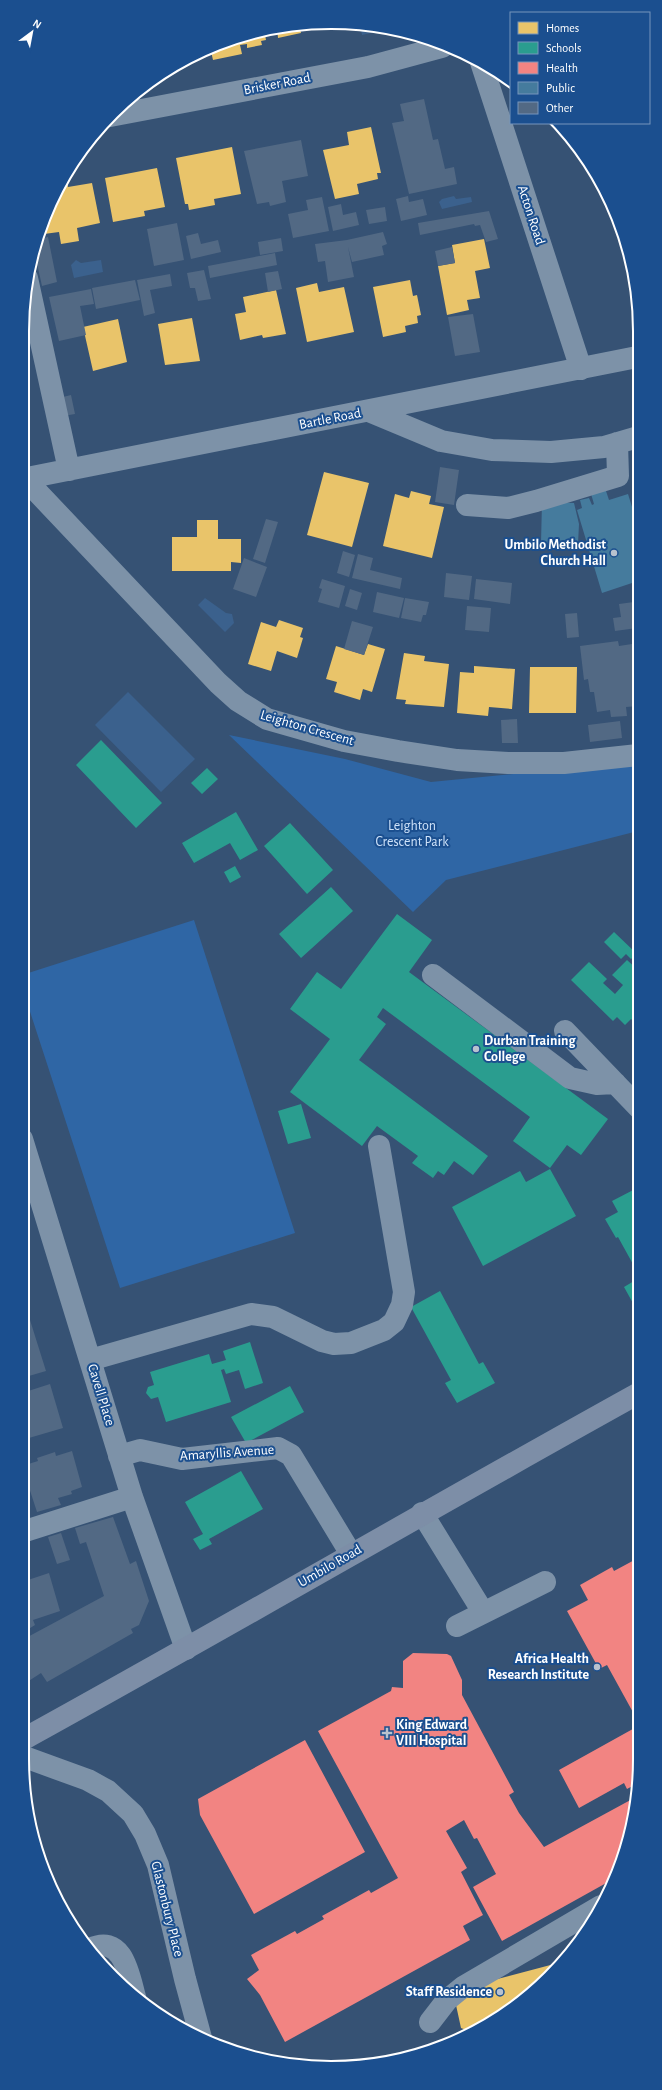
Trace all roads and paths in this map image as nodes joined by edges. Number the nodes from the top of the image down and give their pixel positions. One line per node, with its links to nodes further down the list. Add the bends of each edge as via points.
1 (437, 48): 3 (street, Brisker Road, via 368,67)
2 (482, 69): 6 (street, Acton Road)
3 (120, 114)
4 (31, 298): 10 (street)
5 (633, 358): 6 (street, Bartle Road)
6 (581, 369): 7 (street, Bartle Road)
7 (369, 411): 9 (street, via 441,441 492,450 551,452 604,447); 10 (street, Bartle Road)
8 (633, 438): 9 (street)
9 (617, 443): 13 (street, via 618,476 508,508)
10 (69, 470): 11 (street, Bartle Road)
11 (29, 478)
12 (29, 485): 14 (street, Leighton Crescent, via 218,683 247,708 267,719 344,741 457,760 564,763)
13 (467, 505)
14 (633, 756)
15 (433, 975): 17 (street, via 570,1078 597,1084)
16 (565, 1031): 17 (street)
17 (615, 1083): 18 (street)
18 (633, 1102)
19 (379, 1146): 21 (street, via 404,1292 399,1315 384,1330 351,1343 334,1344 322,1341 273,1317 251,1314)
20 (29, 1162): 21 (street, Cavell Place)
21 (90, 1360): 23 (street, Cavell Place)
22 (633, 1395): 25 (main road, Umbilo Road)
23 (119, 1456): 24 (street, Cavell Place); 27 (street, Amaryllis Avenue, via 140,1450 182,1459 278,1448 291,1455)
24 (132, 1497): 26 (street); 31 (street, Cavell Place)
25 (422, 1513): 27 (main road, Umbilo Road); 29 (street)
26 (29, 1530)
27 (351, 1554): 31 (main road, Umbilo Road)
28 (545, 1582): 29 (street)
29 (483, 1612): 30 (street)
30 (457, 1626)
31 (186, 1649): 32 (main road, Umbilo Road)
32 (29, 1736)
33 (29, 1759): 38 (street, Glastonbury Place, via 88,1780 108,1792 134,1814 158,1865)
34 (592, 1911): 37 (street, via 463,1987 447,2000)
35 (95, 1947): 36 (street, via 109,1946 118,1952 124,1960)
36 (132, 1986)
37 (430, 2022)
38 (199, 2031)

